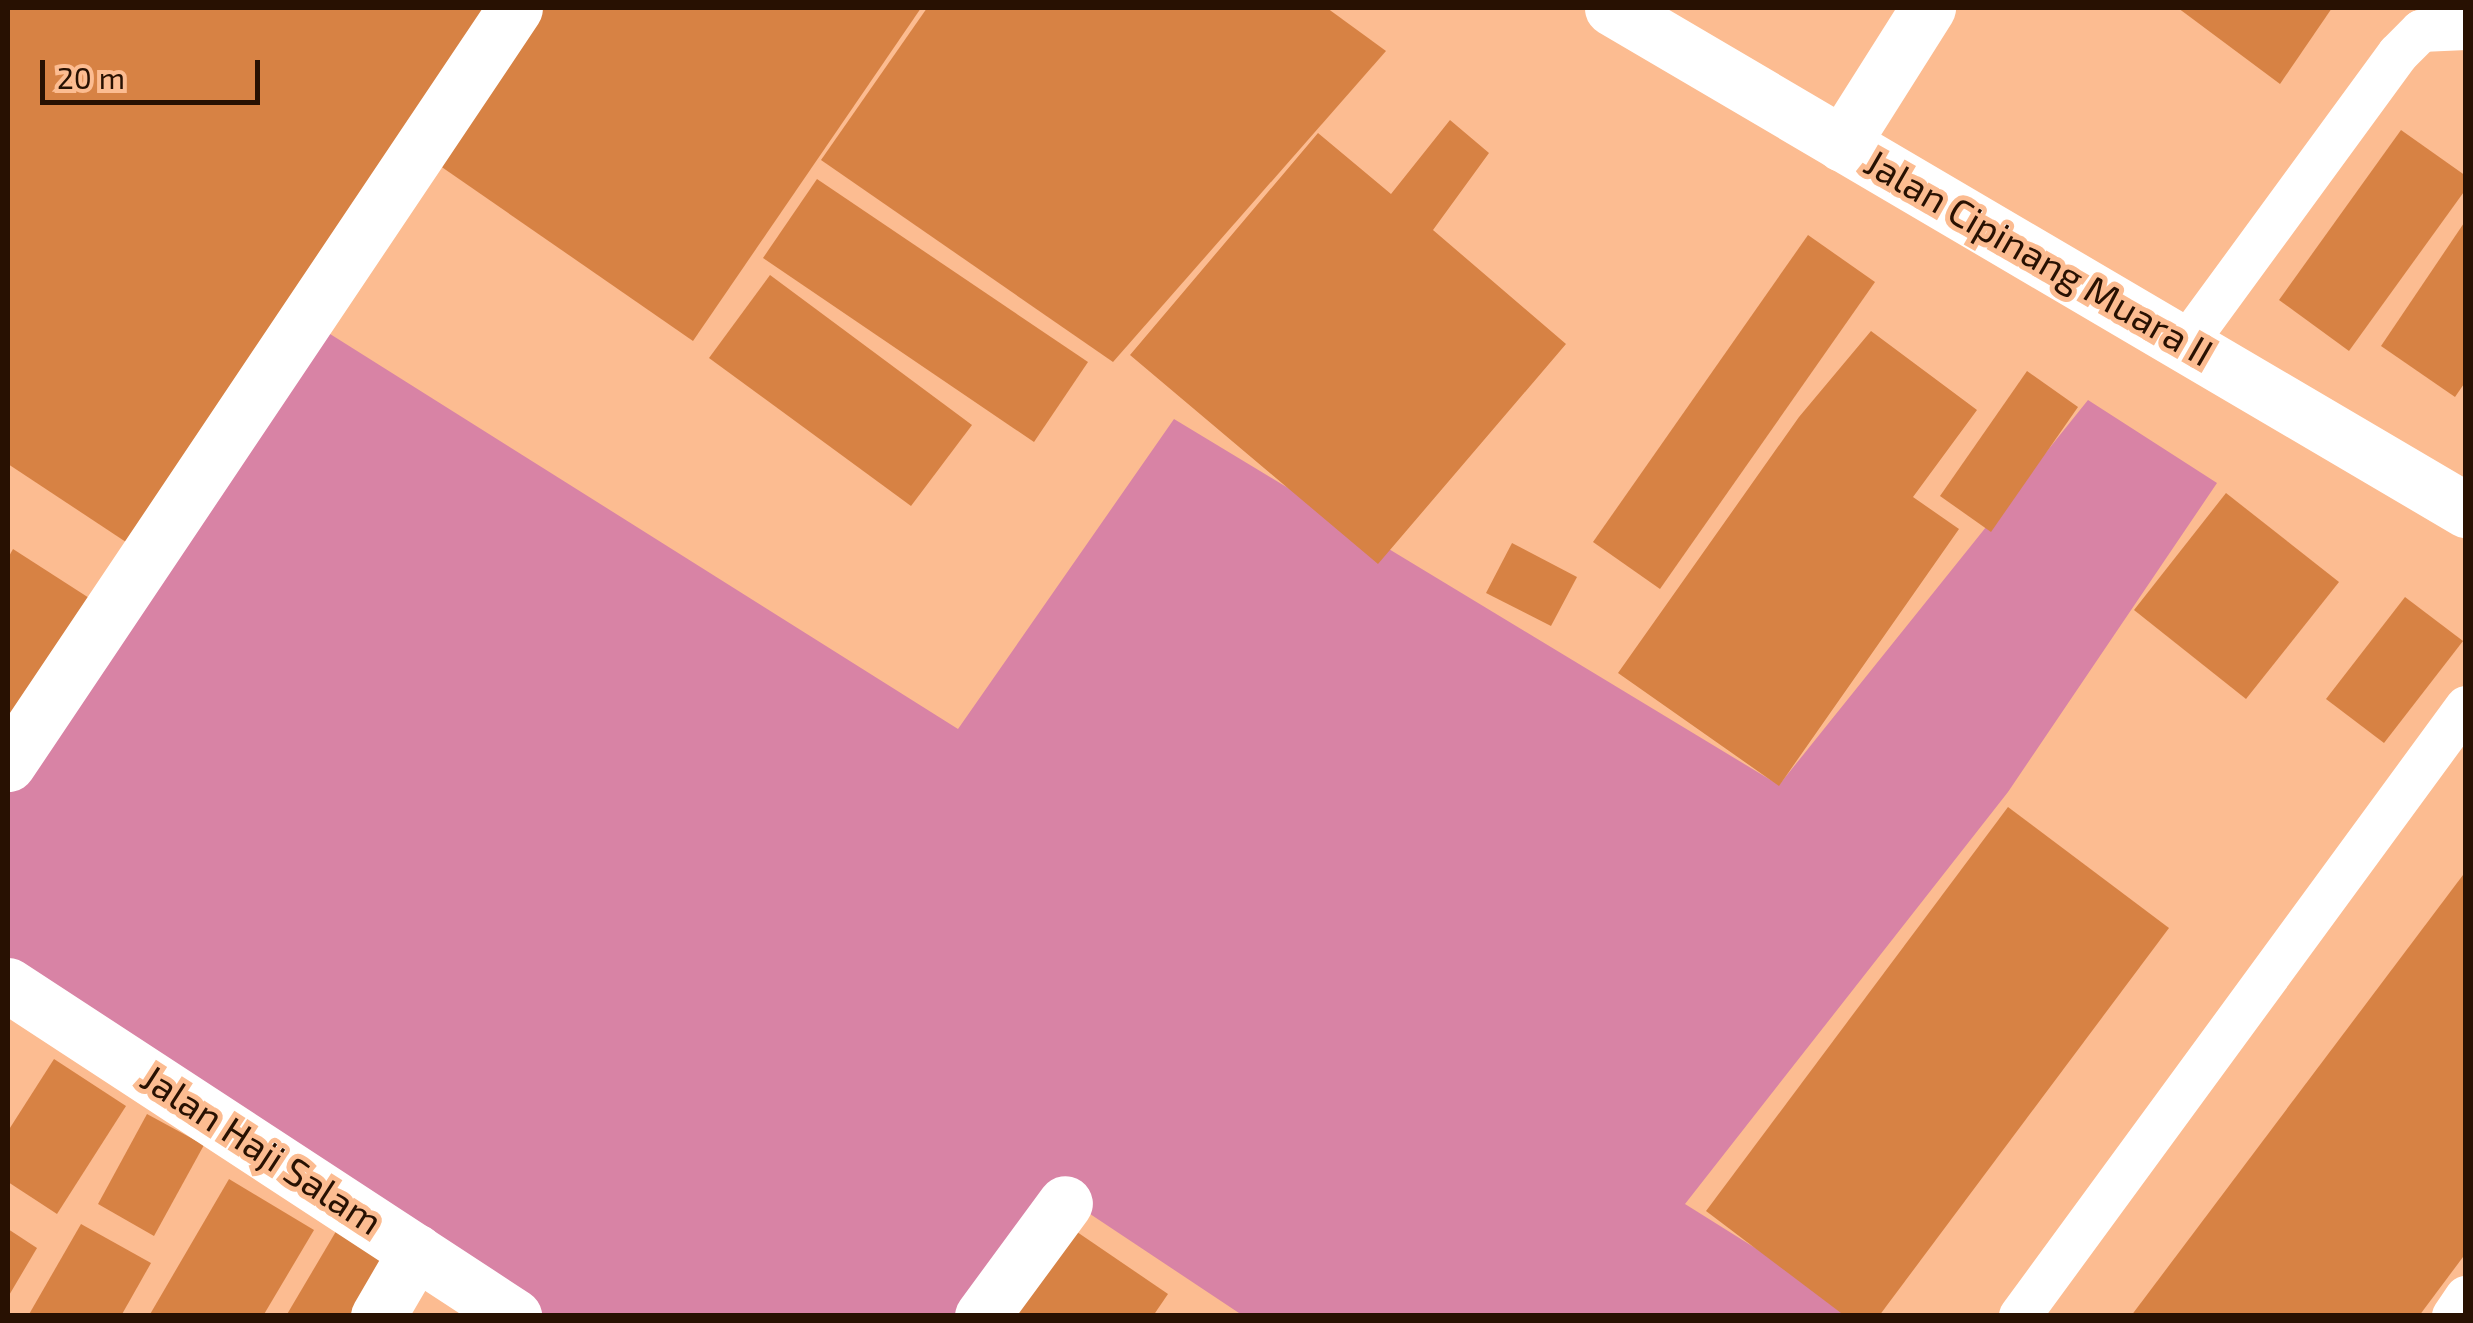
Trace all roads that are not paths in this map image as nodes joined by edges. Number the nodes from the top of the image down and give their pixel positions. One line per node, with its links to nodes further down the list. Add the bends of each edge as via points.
1 (515, 8): 9 (street)
2 (1612, 8): 5 (street, Jalan Cipinang Muara II)
3 (1928, 8): 5 (street)
4 (2466, 29): 6 (lane, via 2421,31 2398,54)
5 (1842, 144): 6 (street, Jalan Cipinang Muara II)
6 (2188, 341): 7 (street, Jalan Cipinang Muara II)
7 (2466, 510)
8 (2466, 707): 17 (lane)
9 (8, 764)
10 (8, 986): 12 (street, Jalan Haji Salam)
11 (1065, 1203): 16 (street)
12 (416, 1251): 14 (street); 15 (street, Jalan Haji Salam)
13 (2466, 1298): 18 (lane)
14 (378, 1316)
15 (514, 1316)
16 (982, 1316)
17 (2020, 1316)
18 (2453, 1316)

